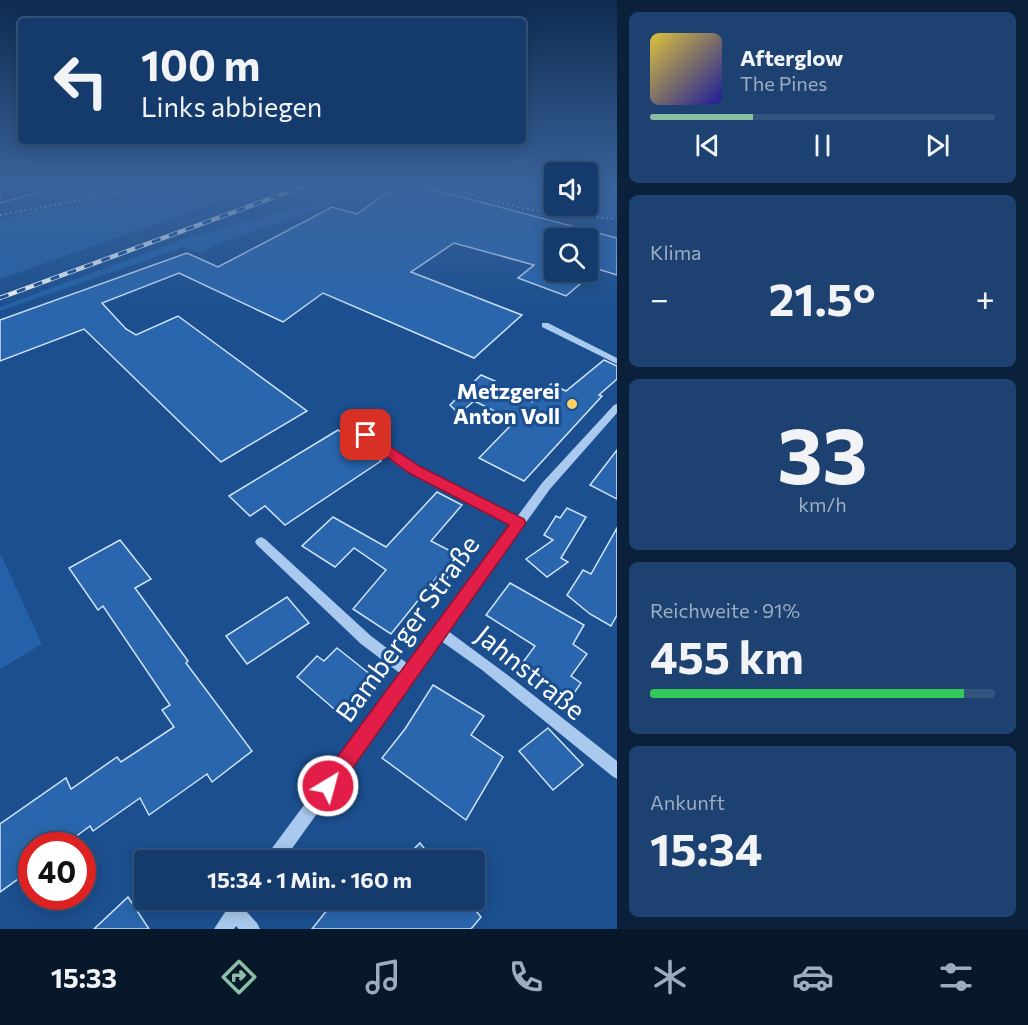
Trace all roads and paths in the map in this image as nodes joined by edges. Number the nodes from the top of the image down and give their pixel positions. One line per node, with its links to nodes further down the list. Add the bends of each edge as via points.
1 (545, 325): 2 (street)
2 (617, 362)
3 (617, 407): 5 (street, Bamberger Straße, via 546,486)
4 (366, 435): 5 (street, via 414,469)
5 (519, 523): 7 (street, Bamberger Straße)
6 (261, 542): 8 (street, via 366,640)
7 (441, 633): 8 (street, Bamberger Straße); 9 (street, Jahnstraße, via 474,655)
8 (411, 674): 10 (street, Bamberger Straße)
9 (617, 771)
10 (281, 850)
11 (237, 910): 13 (street)
12 (242, 910): 14 (street)
13 (223, 929)
14 (251, 929)

